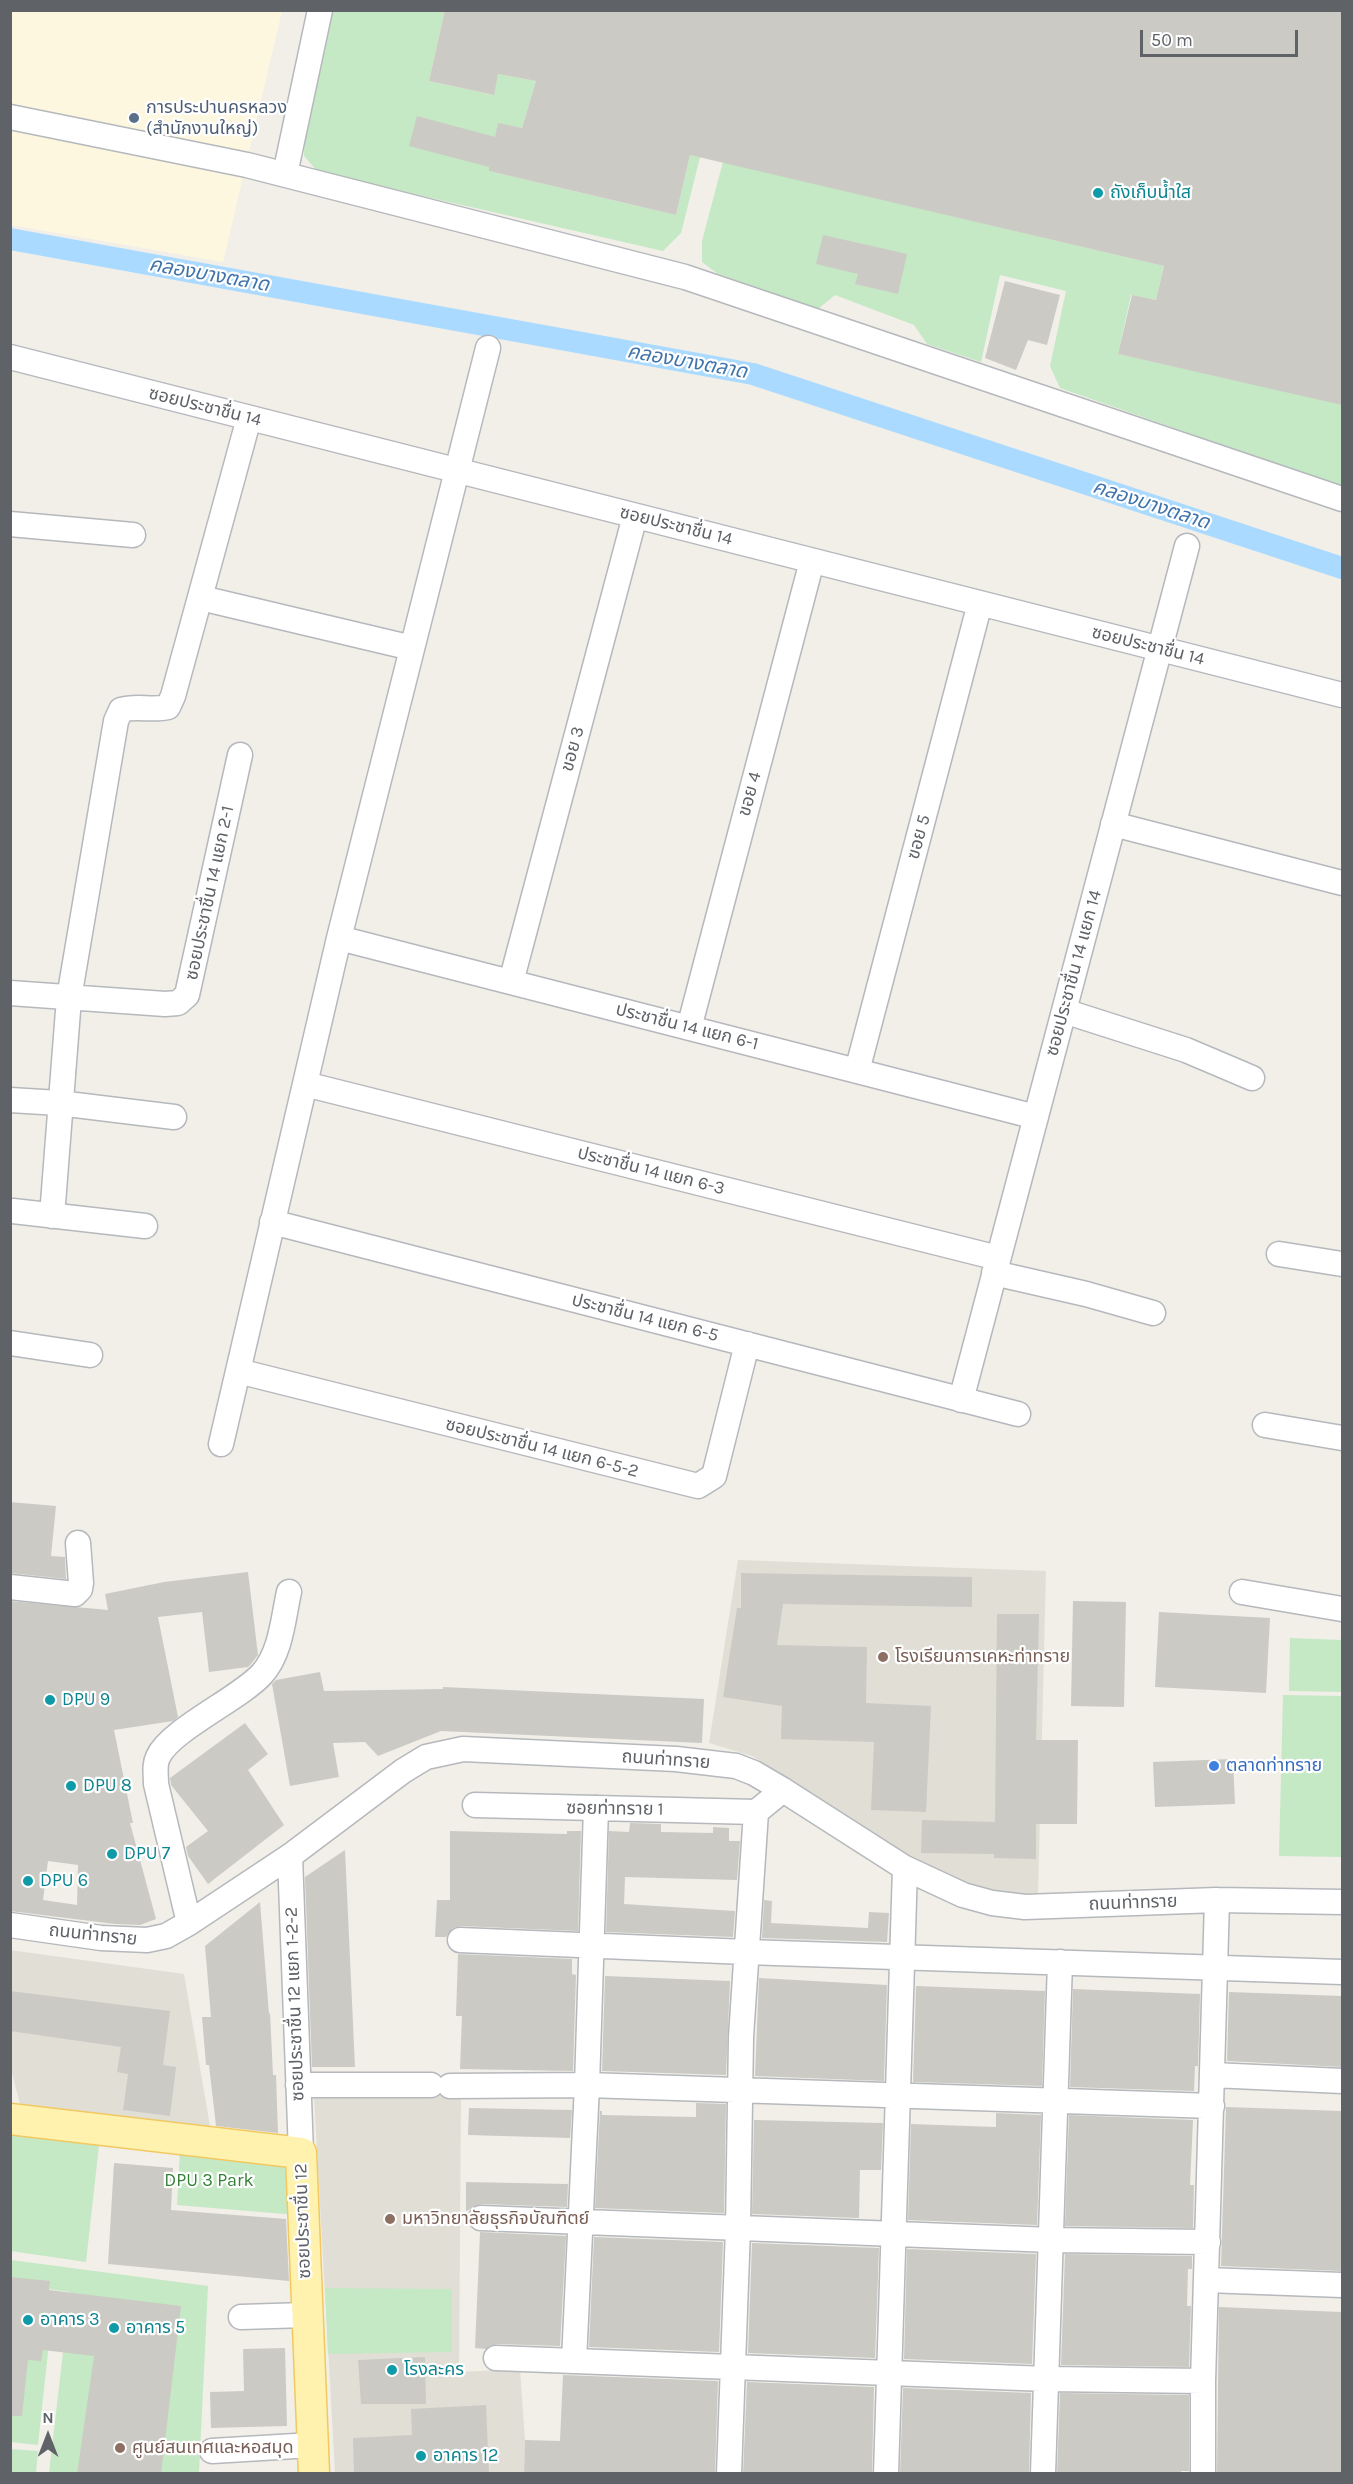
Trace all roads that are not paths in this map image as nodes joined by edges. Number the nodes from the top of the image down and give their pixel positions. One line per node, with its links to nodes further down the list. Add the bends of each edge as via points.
1 (320, 10): 3 (street)
2 (10, 117): 3 (street)
3 (285, 174): 8 (street, via 685,277)
4 (488, 348): 7 (street)
5 (10, 357): 6 (street, ซอยประชาชื่น 14)
6 (249, 418): 7 (street, ซอยประชาชื่น 14); 14 (street)
7 (457, 471): 9 (street, ซอยประชาชื่น 14); 16 (street)
8 (1342, 499)
9 (635, 516): 13 (street, ซอยประชาชื่น 14); 23 (street, ขอย 3)
10 (10, 524): 11 (street)
11 (132, 535)
12 (1187, 546): 17 (street, ซอยประชาชื่น 14 แยก 14)
13 (812, 561): 15 (street, ซอยประชาชื่น 14); 27 (street, ขอย 4)
14 (201, 598): 16 (street); 25 (street, via 168,707 132,707 121,710 116,721)
15 (980, 603): 17 (street, ซอยประชาชื่น 14); 28 (street, ฃอย 5)
16 (412, 648): 22 (street)
17 (1160, 649): 18 (street, ซอยประชาชื่น 14); 20 (street, ซอยประชาชื่น 14 แยก 14)
18 (1342, 695)
19 (240, 755): 25 (street, ซอยประชาชื่น 14 แยก 2-1, via 187,995 178,1003 165,1004)
20 (1113, 824): 21 (street); 26 (street, ซอยประชาชื่น 14 แยก 14)
21 (1342, 883)
22 (339, 938): 23 (street, ประชาชื่น 14 แยก 6-1); 30 (street)
23 (511, 982): 27 (street, ประชาชื่น 14 แยก 6-1)
24 (10, 993): 25 (street, ซอยประชาชื่น 14 แยก 2-1)
25 (69, 998): 32 (street)
26 (1064, 1011): 29 (street, via 1186,1050); 34 (street, ซอยประชาชื่น 14 แยก 14)
27 (689, 1028): 28 (street, ประชาชื่น 14 แยก 6-1)
28 (857, 1071): 34 (street, ประชาชื่น 14 แยก 6-1)
29 (1252, 1078)
30 (305, 1084): 37 (street); 41 (street, ประชาชื่น 14 แยก 6-3)
31 (10, 1100): 32 (street)
32 (59, 1103): 33 (street); 36 (street)
33 (174, 1117)
34 (1036, 1117): 41 (street, ซอยประชาชื่น 14 แยก 14)
35 (13, 1211): 36 (street)
36 (52, 1215): 38 (street)
37 (272, 1222): 44 (street, ประชาชื่น 14 แยก 6-5); 46 (street)
38 (146, 1226)
39 (1279, 1254): 40 (street)
40 (1342, 1264)
41 (996, 1266): 42 (street, ประชาชื่น 14 แยก 6-3); 47 (street, ซอยประชาชื่น 14 แยก 14)
42 (1153, 1313)
43 (10, 1343): 45 (street)
44 (747, 1344): 46 (street, ซอยประชาชื่น 14 แยก 6-5-2, via 714,1476 698,1486); 47 (street, ประชาชื่น 14 แยก 6-5)
45 (90, 1354)
46 (238, 1371): 51 (street)
47 (961, 1400): 48 (street, ประชาชื่น 14 แยก 6-5)
48 (1018, 1414)
49 (1265, 1425): 50 (street)
50 (1342, 1438)
51 (220, 1444)
52 (78, 1543): 53 (street, via 81,1582 75,1594)
53 (10, 1587)
54 (289, 1592): 65 (street, via 274,1656 262,1674 158,1755 156,1784)
55 (1242, 1592): 56 (street)
56 (1342, 1609)
57 (783, 1790): 60 (street); 61 (street, ถนนท่าทราย, via 736,1766 708,1761 463,1749 426,1757 403,1771); 62 (street, ถนนท่าทราย)
58 (475, 1805): 59 (street, ซอยท่าทราย 1)
59 (596, 1809): 60 (street, ซอยท่าทราย 1); 68 (street)
60 (756, 1812): 69 (street)
61 (290, 1856): 65 (street, ถนนท่าทราย); 76 (street, ซอยประชาชื่น 12 แยก 1-2-2)
62 (905, 1868): 63 (street, ถนนท่าทราย, via 963,1895 1025,1907); 70 (street)
63 (1218, 1900): 64 (street, ถนนท่าทราย); 72 (street)
64 (1342, 1902)
65 (189, 1923): 66 (street, ถนนท่าทราย, via 166,1936 147,1940 101,1938)
66 (10, 1925)
67 (460, 1940): 68 (street)
68 (593, 1946): 69 (street); 77 (street)
69 (746, 1952): 70 (street); 78 (street)
70 (902, 1957): 71 (street); 79 (street)
71 (1059, 1962): 72 (street); 80 (street)
72 (1216, 1967): 73 (street); 74 (street)
73 (1342, 1972)
74 (1213, 2075): 75 (street); 81 (street)
75 (1342, 2081)
76 (298, 2085): 77 (street); 83 (street, ซอยประชาชื่น 12 แยก 1-2-2)
77 (587, 2085): 78 (street); 85 (street)
78 (740, 2091): 79 (street); 86 (street)
79 (898, 2095): 80 (street); 87 (street)
80 (1056, 2100): 81 (street); 88 (street)
81 (1212, 2106): 89 (street)
82 (10, 2119): 83 (main road, ซอยประชาชื่น 12)
83 (301, 2153): 92 (main road, ซอยประชาชื่น 12)
84 (481, 2218): 85 (street)
85 (581, 2221): 86 (street); 95 (street)
86 (738, 2228): 87 (street); 96 (street)
87 (895, 2234): 88 (street); 97 (street)
88 (1052, 2240): 89 (street); 98 (street)
89 (1208, 2241): 90 (street)
90 (1206, 2280): 91 (street); 99 (street)
91 (1342, 2285)
92 (306, 2314): 93 (street); 101 (main road, ซอยประชาชื่น 12)
93 (241, 2317)
94 (496, 2358): 95 (street)
95 (574, 2361): 96 (street)
96 (732, 2368): 97 (street); 102 (street)
97 (888, 2373): 98 (street); 103 (street)
98 (1047, 2379): 99 (street); 104 (street)
99 (1203, 2381): 105 (street)
100 (212, 2451): 101 (street)
101 (313, 2459)
102 (729, 2474)
103 (886, 2474)
104 (1042, 2474)
105 (1203, 2474)

